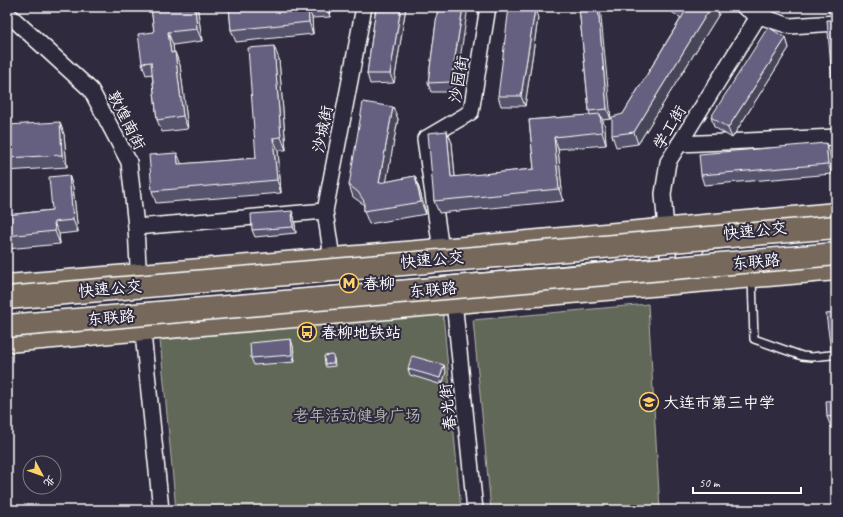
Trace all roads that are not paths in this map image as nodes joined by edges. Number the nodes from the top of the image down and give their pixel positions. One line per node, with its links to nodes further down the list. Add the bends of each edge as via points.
1 (364, 7): 9 (street, 沙城街)
2 (488, 7): 16 (street, 沙园街, via 471,112 425,139)
3 (744, 7): 4 (street)
4 (761, 11): 6 (street, via 790,26); 8 (street, 学工街)
5 (7, 12): 11 (street, 敦煌南街, via 91,90 129,162)
6 (836, 23)
7 (836, 137): 8 (street)
8 (679, 144): 13 (street, 学工街, via 668,162 663,194)
9 (325, 211): 11 (street); 19 (street, 沙城街)
10 (836, 214): 13 (main road)
11 (136, 227): 21 (street, 敦煌南街)
12 (836, 227): 25 (main road, 东联路, bridge)
13 (666, 230): 16 (main road); 23 (street, 学工街)
14 (836, 236): 15 (lane, 快速公交, via 698,252)
15 (836, 242)
16 (440, 250): 19 (main road)
17 (836, 254): 30 (main road, 东联路, bridge)
18 (652, 256): 26 (lane, 快速公交)
19 (332, 258): 21 (main road)
20 (836, 269): 22 (main road)
21 (138, 274): 24 (main road); 26 (street, 敦煌南街)
22 (752, 277): 23 (main road); 33 (lane, via 754,338 802,356)
23 (668, 284): 27 (main road)
24 (7, 286)
25 (7, 298)
26 (140, 301): 28 (lane, 快速公交); 29 (lane, 快速公交); 31 (street, 敦煌南街)
27 (454, 301): 31 (main road); 35 (street, 春光街)
28 (7, 311)
29 (7, 315)
30 (7, 326)
31 (143, 328): 32 (main road); 34 (street, 敦煌南街)
32 (7, 341)
33 (831, 355)
34 (161, 510)
35 (475, 510)

